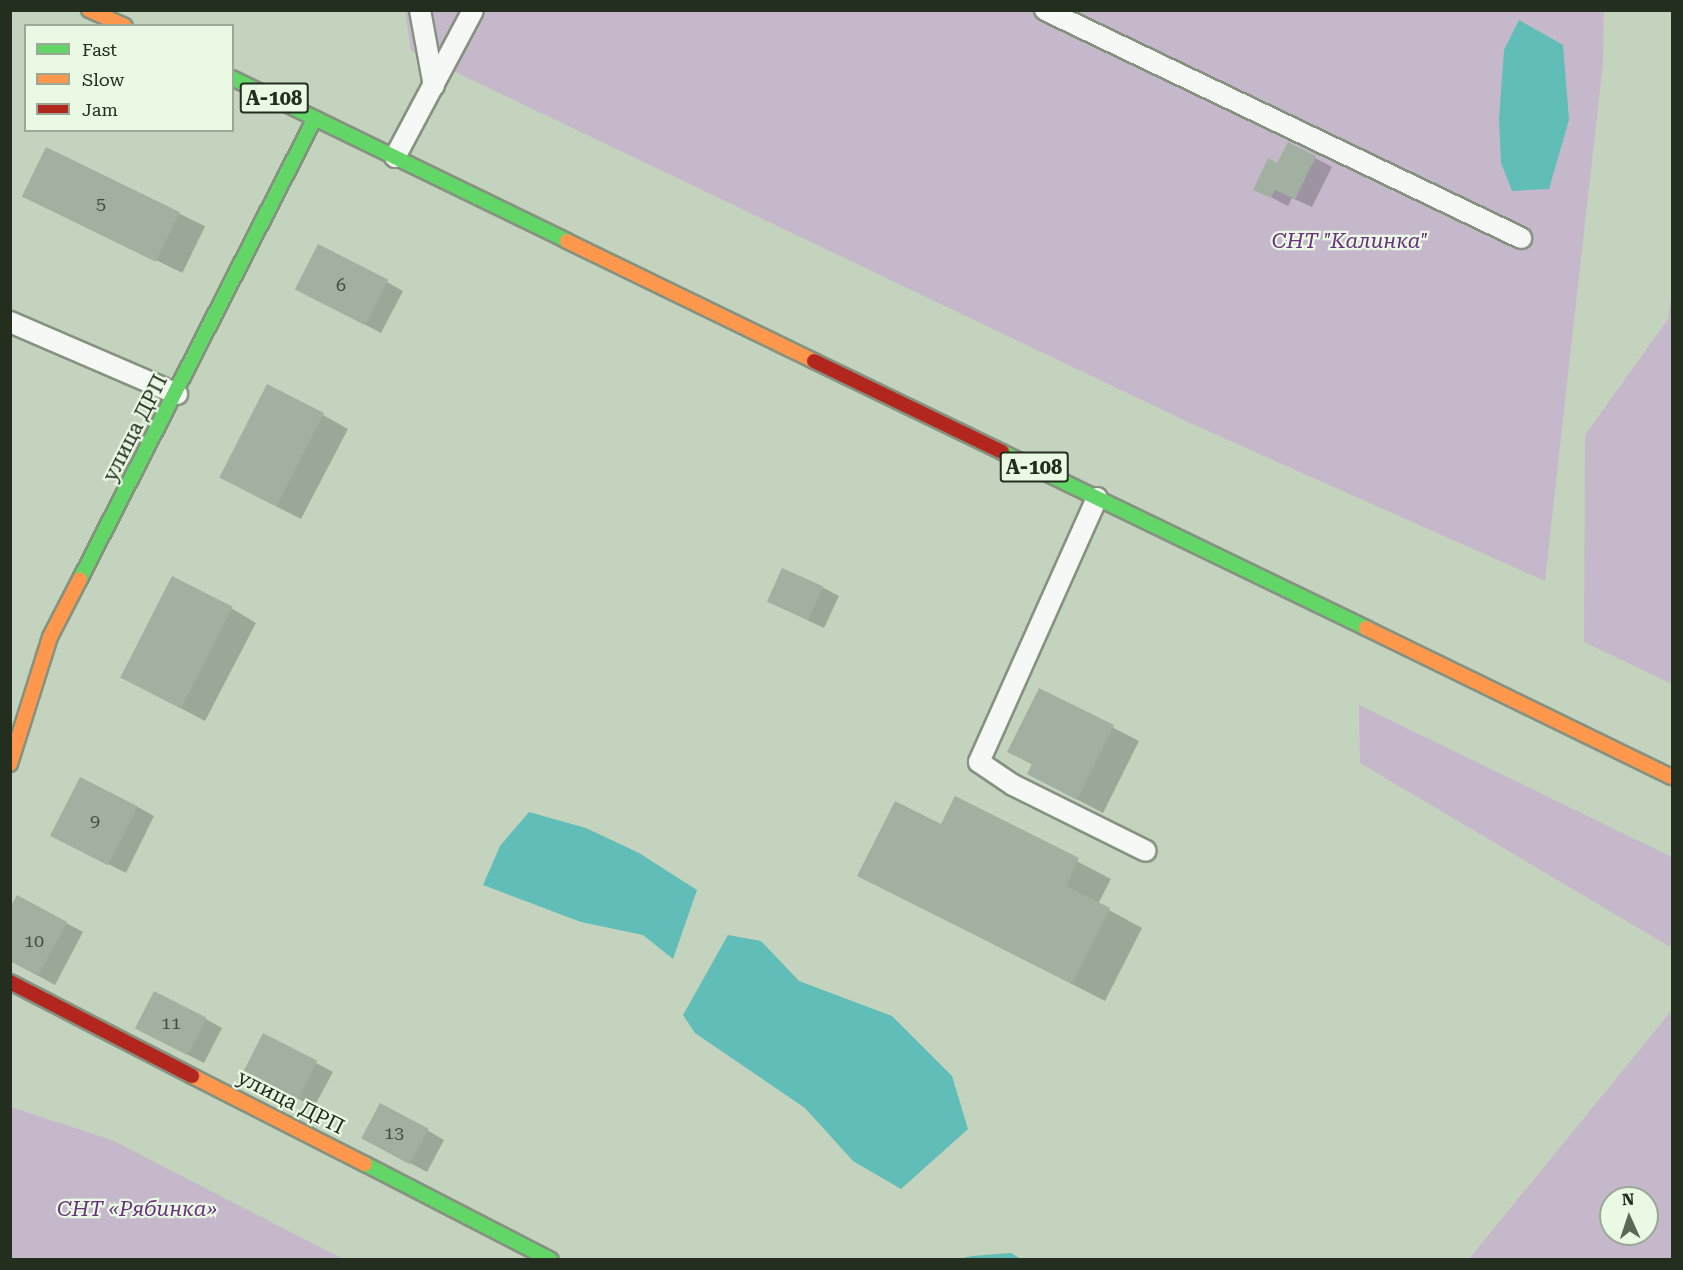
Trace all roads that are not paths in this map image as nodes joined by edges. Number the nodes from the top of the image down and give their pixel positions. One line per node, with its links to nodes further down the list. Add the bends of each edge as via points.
1 (89, 10): 5 (main road)
2 (420, 10): 7 (lane)
3 (473, 10): 7 (lane)
4 (1045, 10): 10 (lane)
5 (120, 24)
6 (234, 79): 8 (main road, А-108)
7 (434, 86): 9 (lane)
8 (315, 118): 9 (main road, А-108); 12 (main road, улица ДРП)
9 (395, 157): 13 (main road, А-108)
10 (1521, 238)
11 (10, 322): 12 (lane)
12 (177, 394): 14 (main road, улица ДРП, via 50,637)
13 (1097, 498): 15 (main road, А-108); 16 (lane, via 979,762 1012,785)
14 (10, 764)
15 (1672, 777)
16 (1146, 851)
17 (10, 982): 18 (main road, улица ДРП)
18 (551, 1260)

